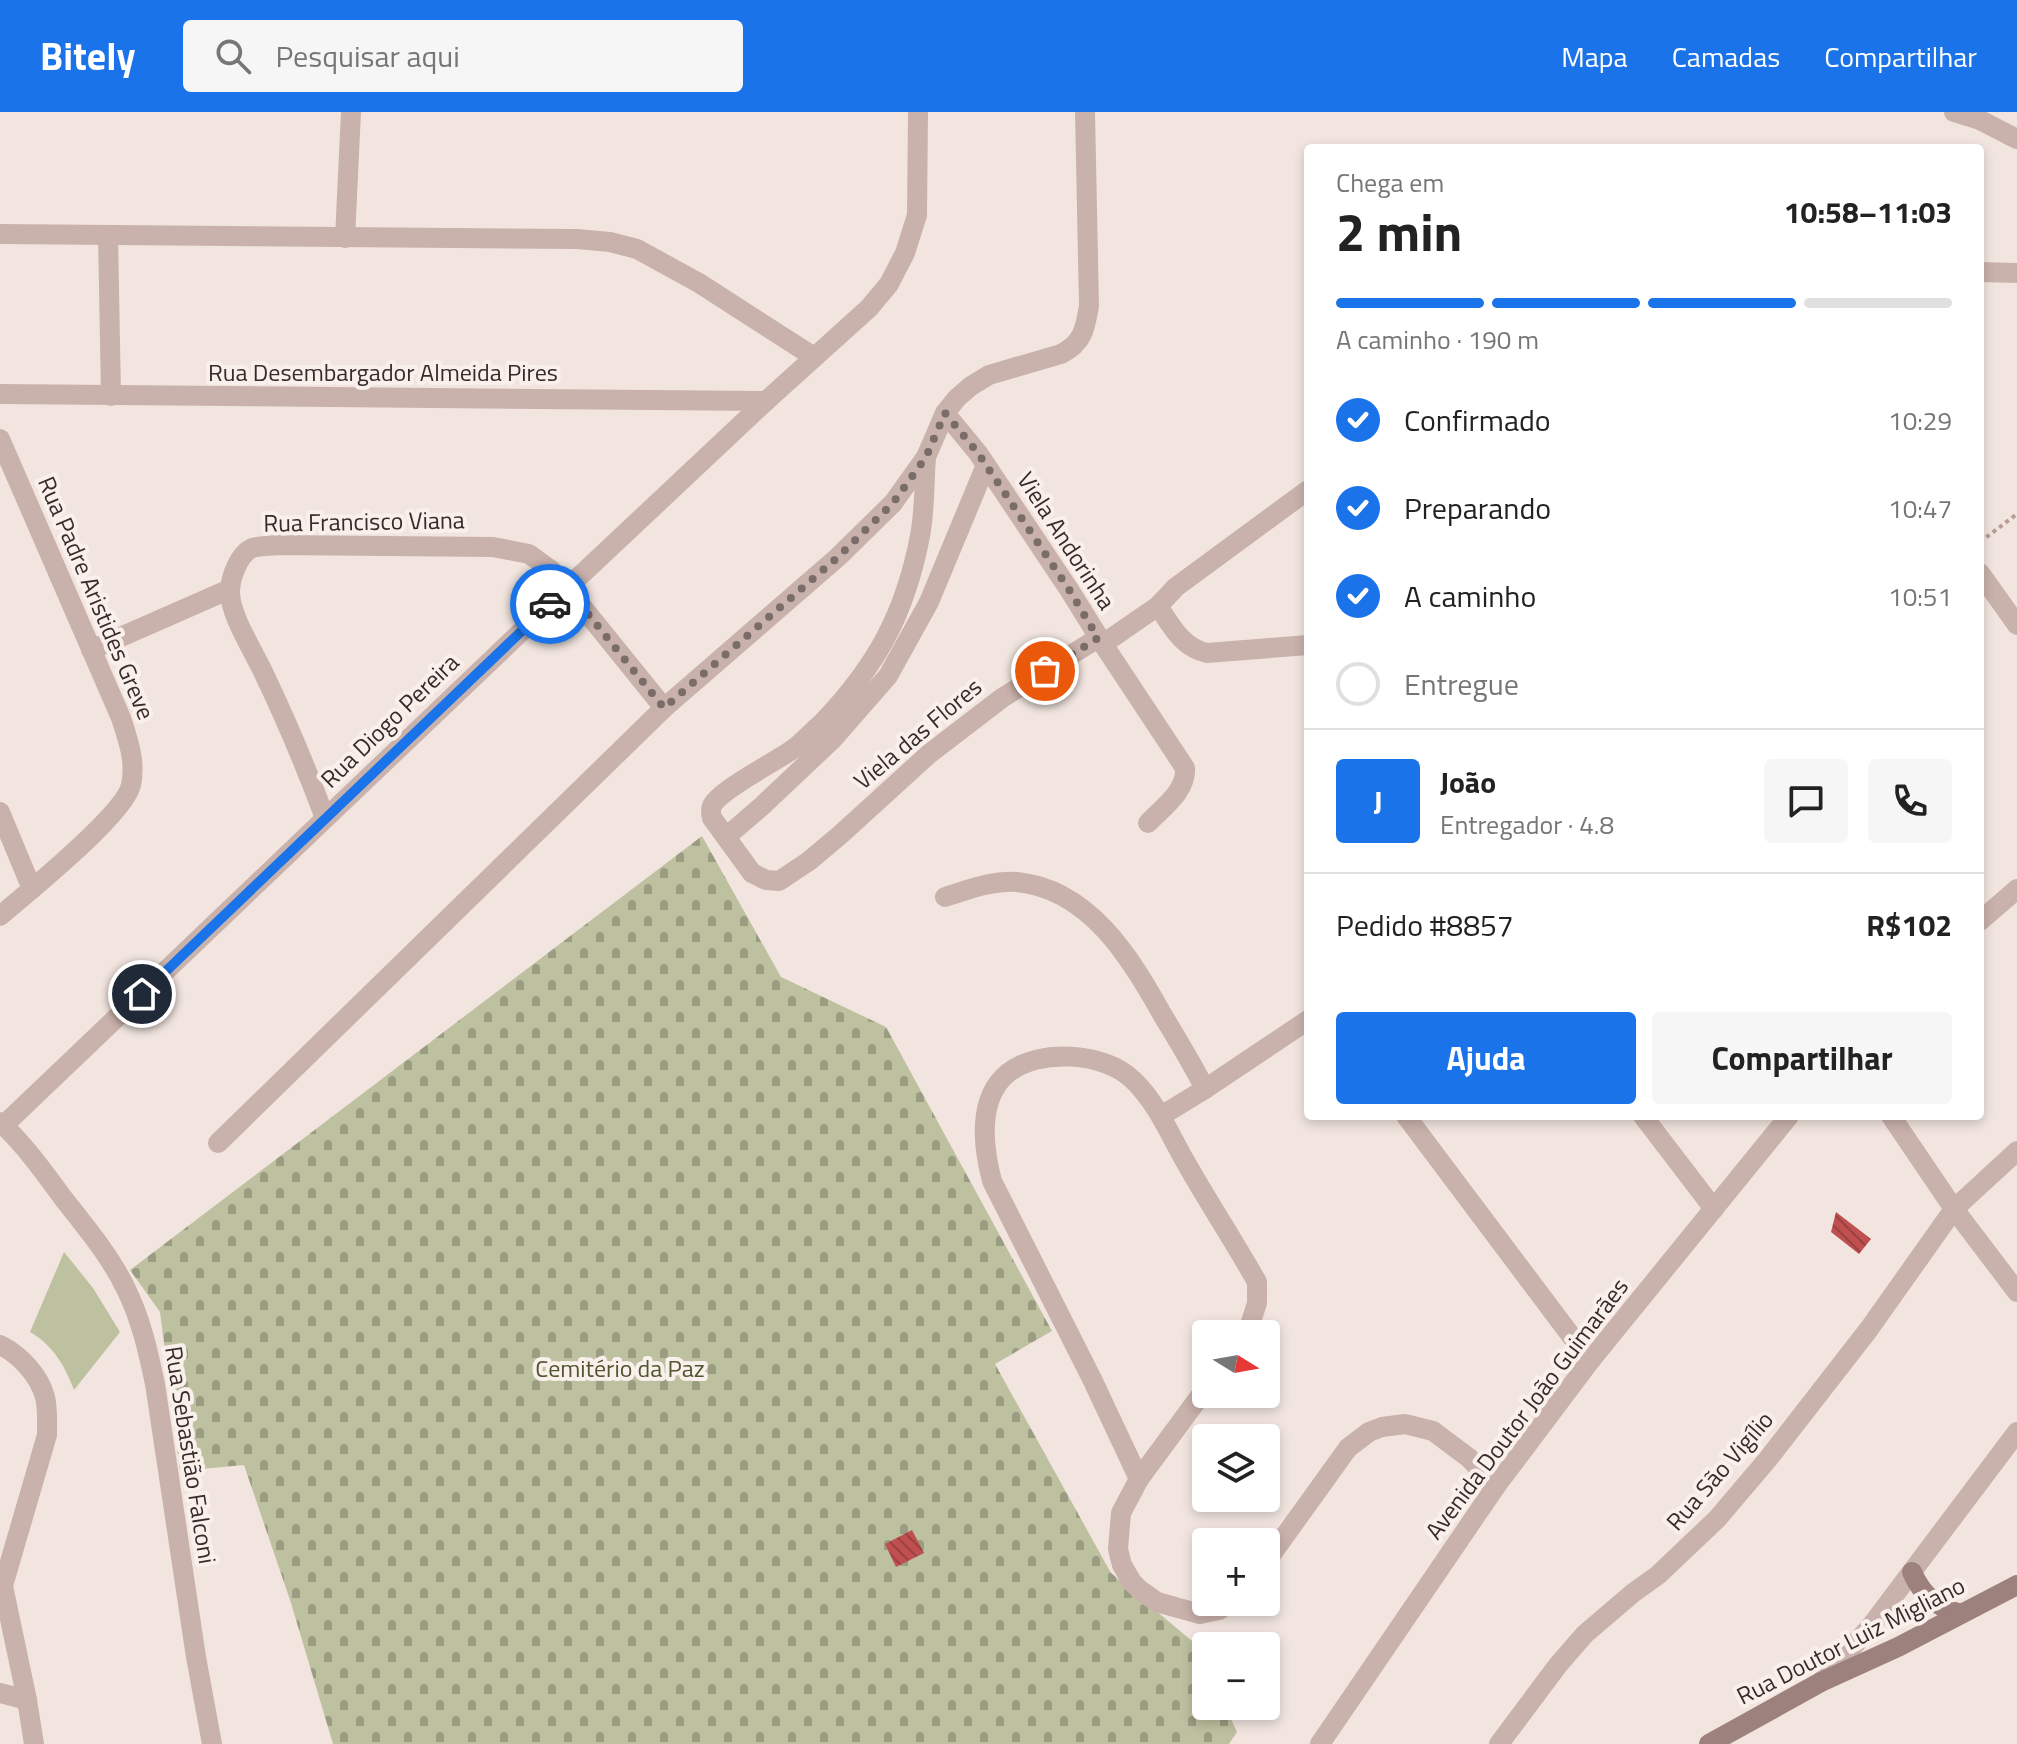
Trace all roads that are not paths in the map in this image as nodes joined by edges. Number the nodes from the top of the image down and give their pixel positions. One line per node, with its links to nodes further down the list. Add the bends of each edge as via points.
1 (351, 112): 8 (street)
2 (918, 112): 11 (street, Rua Diogo Pereira, via 917,215 905,253 869,308)
3 (1085, 112): 15 (street, via 1089,306 1083,333 1061,354 989,375)
4 (1954, 112): 5 (street)
5 (2017, 139)
6 (0, 234): 7 (street)
7 (108, 235): 8 (street); 13 (street)
8 (345, 238): 11 (street, via 610,242 637,249 699,283)
9 (1984, 272): 10 (street)
10 (2015, 276)
11 (814, 357): 14 (street, Rua Diogo Pereira)
12 (0, 394): 13 (street, Rua Desembargador Almeida Pires)
13 (111, 396): 14 (street, Rua Desembargador Almeida Pires)
14 (766, 401): 21 (street, Rua Diogo Pereira)
15 (945, 413): 17 (street); 18 (street, Viela Andorinha)
16 (0, 439): 26 (street, Rua Padre Aristides Greve)
17 (926, 457): 28 (street, via 893,503 838,557); 32 (street, via 920,534 900,609 884,643 866,672 796,747 712,804 710,814)
18 (986, 465): 25 (street, Viela Andorinha); 32 (street, via 929,602 888,676 833,739)
19 (1304, 493): 23 (street, Viela Andorinha, via 1176,587)
20 (1984, 579): 24 (street)
21 (567, 588): 22 (street, Rua Francisco Viana, via 529,554 493,547 277,545 242,555); 28 (street); 30 (street, Rua Diogo Pereira)
22 (230, 589): 26 (street); 30 (street, via 241,629)
23 (1158, 606): 25 (street, Viela Andorinha); 27 (street, via 1171,627 1199,652)
24 (2017, 625)
25 (1100, 641): 31 (street, via 1185,768 1182,787); 32 (street, Viela das Flores, via 1002,698 779,881 752,873)
26 (91, 650): 33 (street, Rua Padre Aristides Greve, via 133,756 131,788 108,820)
27 (1304, 651)
28 (664, 708): 46 (street)
29 (0, 812): 33 (street)
30 (325, 818): 45 (street, Rua Diogo Pereira)
31 (1148, 823)
32 (726, 837)
33 (32, 889): 37 (street, Rua Padre Aristides Greve)
34 (2017, 889): 36 (street)
35 (945, 897): 39 (street, via 1018,882 1082,909 1124,951)
36 (1984, 913)
37 (0, 916)
38 (1304, 1023): 39 (street)
39 (1205, 1089): 40 (street)
40 (1161, 1116): 51 (street, via 1257,1282); 56 (street, via 1118,1068 1060,1056 1009,1072 993,1090 984,1139 992,1181)
41 (1409, 1120): 53 (street)
42 (1646, 1120): 48 (street)
43 (1786, 1120): 48 (street, Avenida Doutor João Guimarães)
44 (1894, 1120): 49 (street)
45 (2, 1124): 68 (street, Rua Sebastião Falconi, via 86,1227 126,1287 138,1317 155,1384)
46 (218, 1143)
47 (2017, 1151): 49 (street, Rua São Vigílio)
48 (1714, 1209): 53 (street, Avenida Doutor João Guimarães)
49 (1954, 1209): 50 (street); 70 (street, Rua São Vigílio, via 1768,1459 1695,1542 1585,1634)
50 (2017, 1292)
51 (1252, 1320)
52 (0, 1345): 61 (street, via 34,1375 48,1414 47,1435)
53 (1590, 1361): 57 (street, Avenida Doutor João Guimarães)
54 (1192, 1407): 56 (street)
55 (2017, 1432): 59 (street)
56 (1139, 1479): 62 (street, via 1121,1513 1122,1565 1132,1582 1157,1602)
57 (1496, 1486): 58 (street, via 1433,1431 1405,1424 1382,1427 1348,1448); 69 (street, Avenida Doutor João Guimarães)
58 (1280, 1543)
59 (1912, 1572): 63 (main road, via 1929,1599); 64 (street)
60 (2017, 1585): 63 (main road, Rua Doutor Luiz Migliano)
61 (1, 1591): 66 (street)
62 (1192, 1612)
63 (1961, 1614): 64 (main road, Rua Doutor Luiz Migliano)
64 (1821, 1682): 71 (main road, Rua Doutor Luiz Migliano)
65 (0, 1693): 66 (street)
66 (27, 1700): 67 (street)
67 (34, 1744)
68 (212, 1744)
69 (1320, 1744)
70 (1499, 1744)
71 (1709, 1744)

